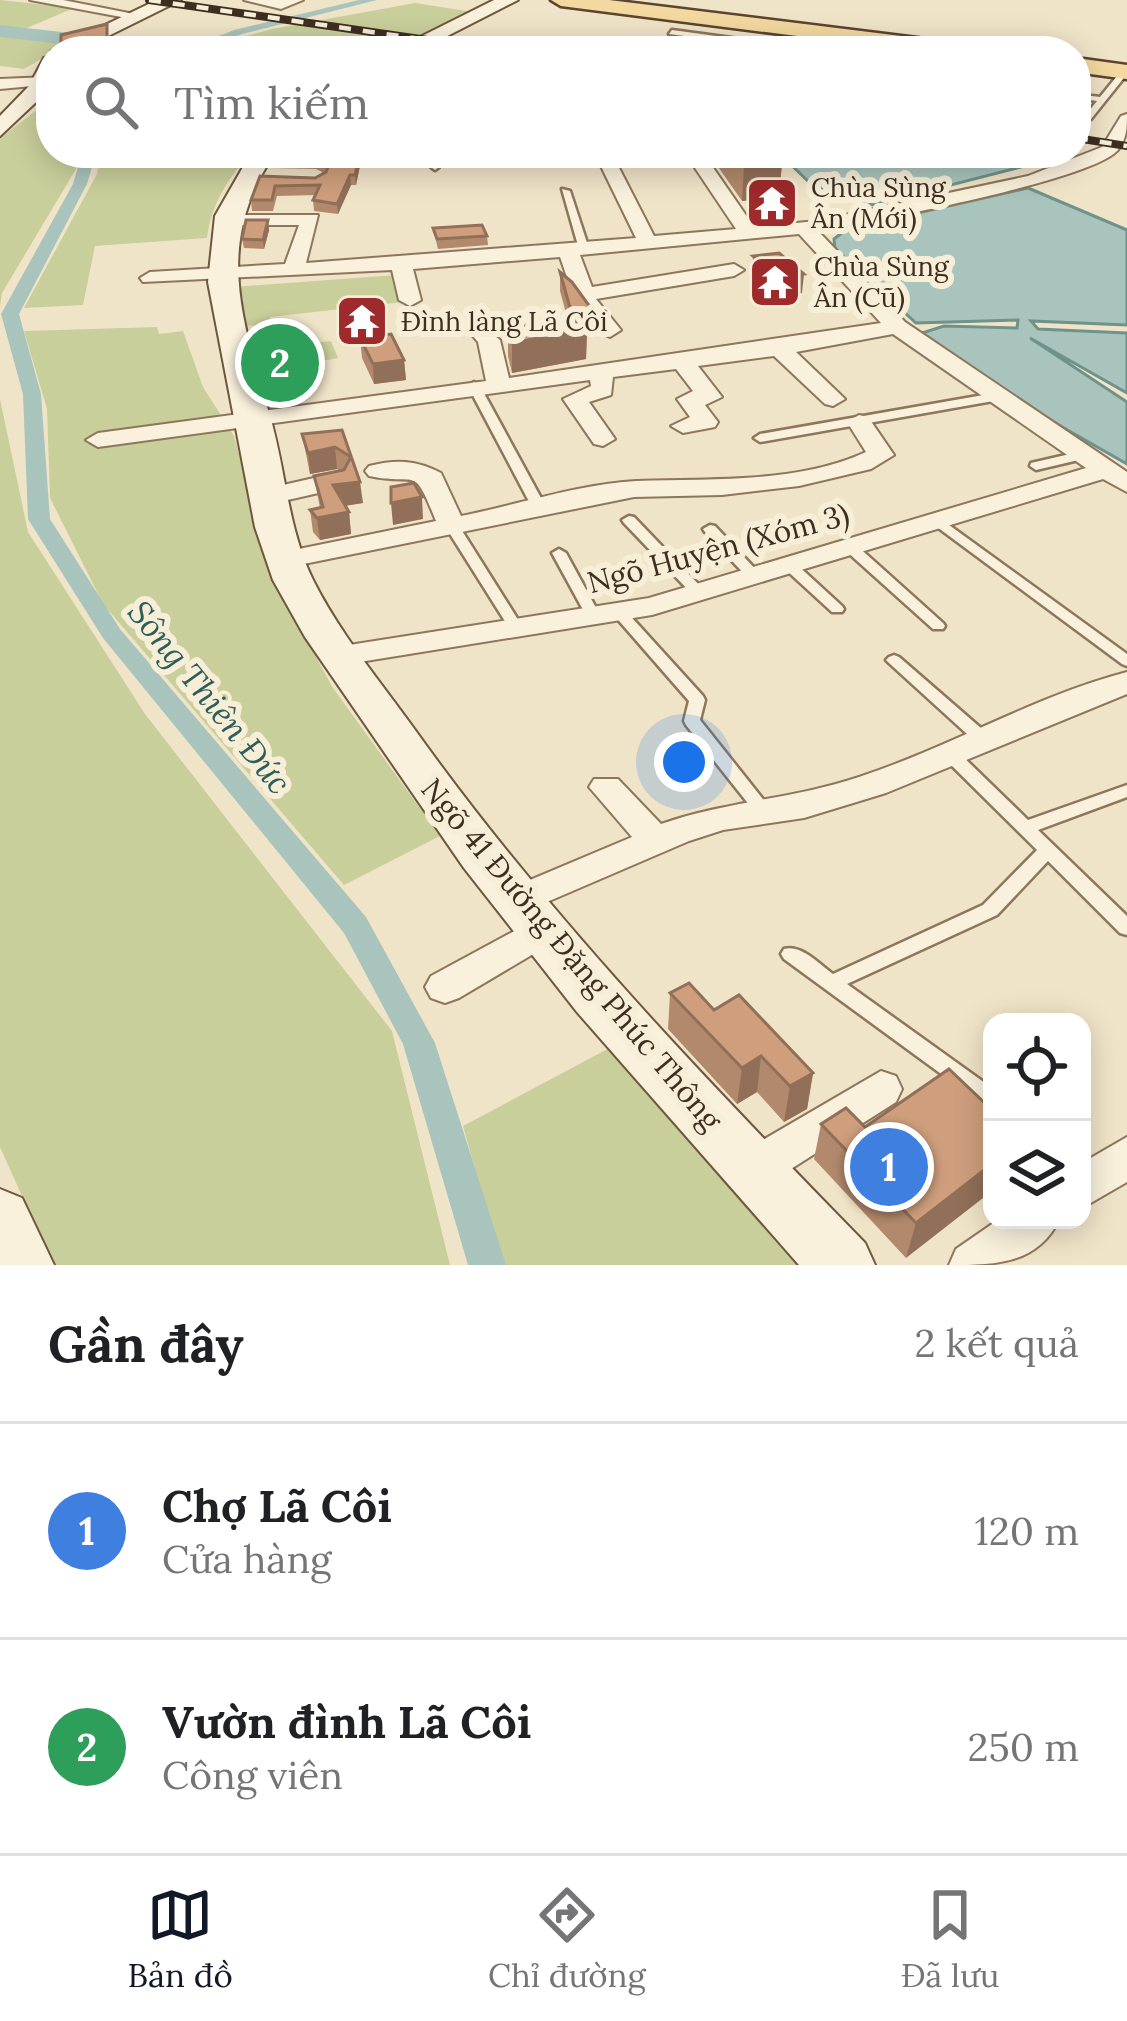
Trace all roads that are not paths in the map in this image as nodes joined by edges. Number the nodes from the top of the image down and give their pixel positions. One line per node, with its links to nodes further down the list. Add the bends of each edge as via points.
1 (37, 0): 8 (street)
2 (172, 0): 8 (street)
3 (251, 0): 6 (street)
4 (508, 0): 13 (street)
5 (561, 0): 7 (main road)
6 (288, 3)
7 (614, 3): 9 (main road)
8 (132, 15): 12 (street)
9 (694, 16): 10 (main road); 11 (lane)
10 (796, 29): 16 (lane); 17 (main road)
11 (672, 32): 14 (lane); 15 (lane)
12 (90, 36)
13 (433, 36)
14 (667, 36)
15 (696, 36)
16 (788, 36)
17 (818, 36)
18 (1091, 67): 19 (main road)
19 (1126, 72): 24 (lane)
20 (36, 74): 21 (street)
21 (0, 84)
22 (36, 85): 27 (street)
23 (1091, 98): 24 (lane)
24 (1102, 100): 25 (lane)
25 (1091, 114)
26 (1127, 119): 28 (street, via 1109,150)
27 (0, 129)
28 (1091, 157)
29 (610, 168): 37 (street)
30 (704, 168): 35 (street)
31 (1063, 168): 34 (street)
32 (258, 173): 40 (street, via 311,219); 41 (street, Ngõ 41 Đường Đặng Phúc Thông)
33 (566, 191): 38 (lane)
34 (804, 229): 35 (street); 45 (street)
35 (748, 234): 36 (street)
36 (691, 238): 37 (street); 43 (street, via 734,270)
37 (648, 243): 38 (street)
38 (576, 249): 39 (street); 43 (street)
39 (401, 263): 40 (street); 44 (street)
40 (294, 268): 41 (street)
41 (219, 271): 42 (street); 54 (street, Ngõ 41 Đường Đặng Phúc Thông, via 228,340)
42 (150, 278)
43 (588, 294): 47 (street)
44 (410, 300)
45 (896, 327): 48 (street); 52 (street)
46 (477, 328): 51 (street, via 489,340)
47 (610, 330)
48 (778, 348): 49 (street); 53 (street)
49 (682, 361): 50 (street); 56 (street, via 710,397 689,400 706,422)
50 (601, 370): 51 (street); 57 (street, via 603,390 575,399)
51 (486, 384): 54 (street); 65 (lane)
52 (995, 397): 55 (lane); 61 (street)
53 (833, 399)
54 (254, 420): 59 (street); 64 (street, Ngõ 41 Đường Đặng Phúc Thông)
55 (859, 422): 58 (lane); 65 (street, via 879,446 875,460)
56 (683, 426)
57 (603, 439)
58 (760, 439)
59 (98, 440)
60 (1036, 466): 61 (lane)
61 (1106, 470): 67 (street, Ngõ Huyện (Xóm 3))
62 (378, 471): 68 (street, via 412,468 432,478)
63 (336, 481): 64 (street)
64 (270, 496): 72 (street, Ngõ 41 Đường Đặng Phúc Thông)
65 (539, 508): 68 (street)
66 (629, 520): 75 (lane)
67 (938, 520): 70 (street, Ngõ Huyện (Xóm 3)); 82 (lane)
68 (452, 526): 72 (street); 78 (lane)
69 (710, 530): 74 (lane)
70 (850, 547): 73 (street, Ngõ Huyện (Xóm 3)); 79 (lane)
71 (559, 554): 77 (lane)
72 (284, 560): 80 (street, Ngõ 41 Đường Đặng Phúc Thông)
73 (789, 565): 74 (street, Ngõ Huyện (Xóm 3)); 76 (lane)
74 (754, 576): 75 (street, Ngõ Huyện (Xóm 3))
75 (698, 592): 77 (street, Ngõ Huyện (Xóm 3))
76 (837, 609)
77 (607, 615): 78 (street, Ngõ Huyện (Xóm 3)); 88 (lane, via 697,700 692,721)
78 (515, 626): 80 (street, Ngõ Huyện (Xóm 3))
79 (938, 626)
80 (340, 655): 92 (street, Ngõ 41 Đường Đặng Phúc Thông, via 464,834)
81 (894, 660): 84 (lane)
82 (1127, 661)
83 (1127, 682): 84 (street)
84 (984, 740): 85 (street)
85 (950, 754): 88 (street, via 874,785); 89 (lane)
86 (606, 787): 90 (street)
87 (1127, 791): 89 (lane)
88 (764, 812): 90 (street)
89 (1026, 828): 91 (lane)
90 (656, 841): 92 (street)
91 (1048, 850): 93 (lane); 95 (lane, via 990,910)
92 (531, 915): 96 (street); 99 (street, Ngõ 41 Đường Đặng Phúc Thông)
93 (1127, 928)
94 (791, 954): 95 (lane)
95 (831, 983): 98 (lane)
96 (445, 987)
97 (881, 1089): 99 (street)
98 (983, 1093)
99 (753, 1169): 103 (street, Ngõ 41 Đường Đặng Phúc Thông)
100 (0, 1219): 102 (street)
101 (1023, 1229): 104 (street)
102 (21, 1265)
103 (842, 1265)
104 (972, 1265)

